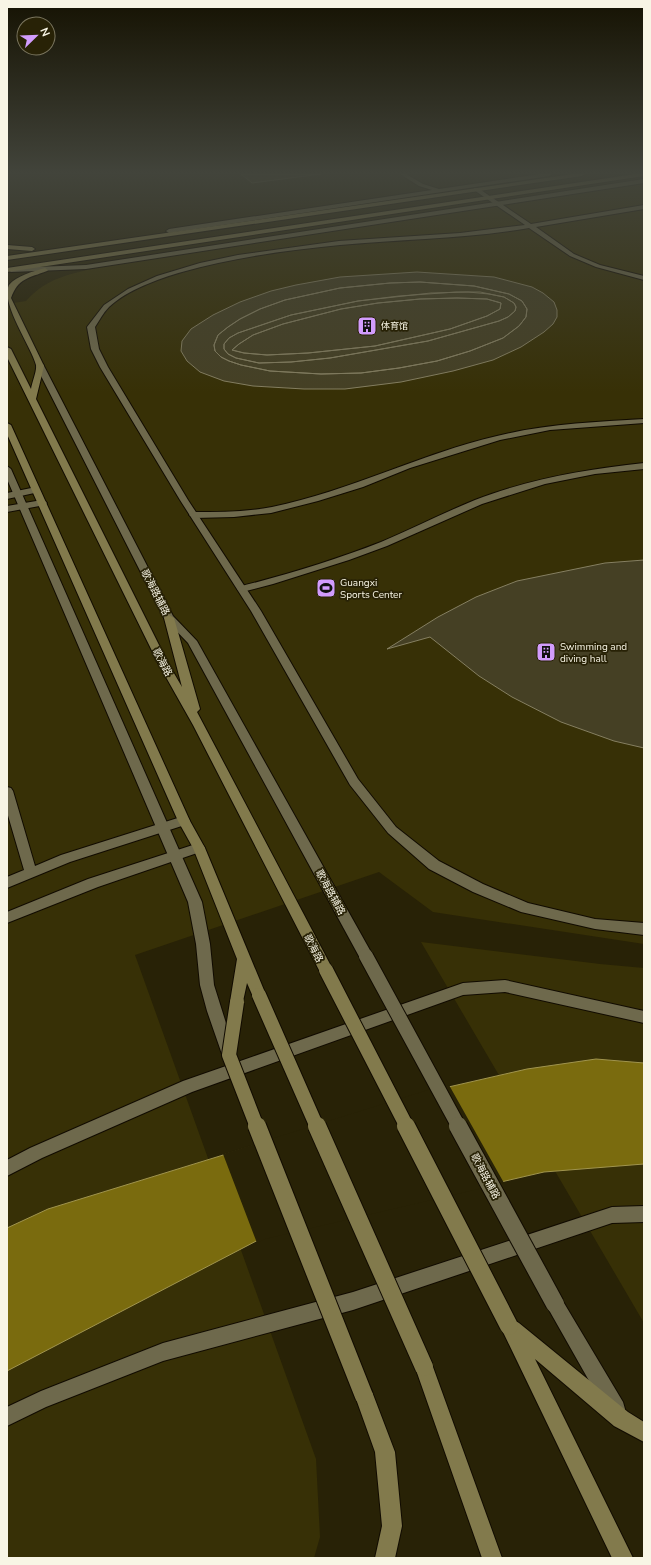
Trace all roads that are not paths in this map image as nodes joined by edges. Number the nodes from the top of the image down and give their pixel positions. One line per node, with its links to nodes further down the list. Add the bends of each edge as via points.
1 (7, 247): 2 (main road)
2 (58, 247)
3 (82, 247): 8 (main road)
4 (162, 247): 9 (main road)
5 (216, 247): 10 (street, via 86,267)
6 (310, 247): 25 (street, via 238,257 159,277 130,290 106,306 91,327 98,357)
7 (560, 247): 12 (street, via 584,261)
8 (7, 258)
9 (82, 259): 10 (main road); 11 (main road)
10 (48, 268): 11 (street); 14 (main road, via 19,280 12,286 8,298)
11 (9, 270)
12 (644, 278)
13 (7, 349): 15 (main road, 歌海路)
14 (40, 366): 15 (main road); 27 (street, 歌海路辅路)
15 (32, 399): 28 (main road, 歌海路, via 163,663)
16 (644, 421): 25 (street, via 550,428 498,438 315,499 271,510)
17 (7, 425): 20 (main road)
18 (644, 466): 26 (street, via 595,471 528,486 479,502 346,558)
19 (7, 469): 21 (street)
20 (36, 490): 21 (street); 22 (main road)
21 (12, 495): 23 (street)
22 (42, 503): 23 (street); 30 (main road)
23 (23, 506): 24 (street); 31 (street)
24 (7, 509)
25 (194, 515): 26 (street)
26 (242, 589): 37 (street, via 354,782 392,830 434,865 478,888 526,908 595,924)
27 (169, 618): 28 (main road); 45 (street, 歌海路辅路, bridge, via 192,641 555,1304)
28 (199, 725): 43 (main road, 歌海路, bridge)
29 (7, 791): 34 (street)
30 (184, 821): 31 (street); 32 (main road)
31 (163, 827): 33 (street); 34 (street, via 66,858)
32 (199, 848): 33 (street); 38 (main road)
33 (175, 856): 36 (street, via 93,883); 40 (street, via 195,902 207,985)
34 (31, 873): 35 (street)
35 (7, 883)
36 (7, 918)
37 (644, 929)
38 (245, 958): 40 (main road, bridge); 48 (main road, bridge, via 259,995 424,1367)
39 (644, 1017): 41 (street, via 505,986 463,989 188,1086)
40 (229, 1055): 47 (main road, bridge, via 385,1452 392,1526)
41 (7, 1168)
42 (644, 1214): 44 (street, via 612,1215 353,1301 163,1352 41,1400)
43 (509, 1326): 45 (main road); 49 (main road, 歌海路)
44 (7, 1417)
45 (621, 1419): 46 (main road)
46 (644, 1433)
47 (385, 1558)
48 (492, 1558)
49 (623, 1558)

